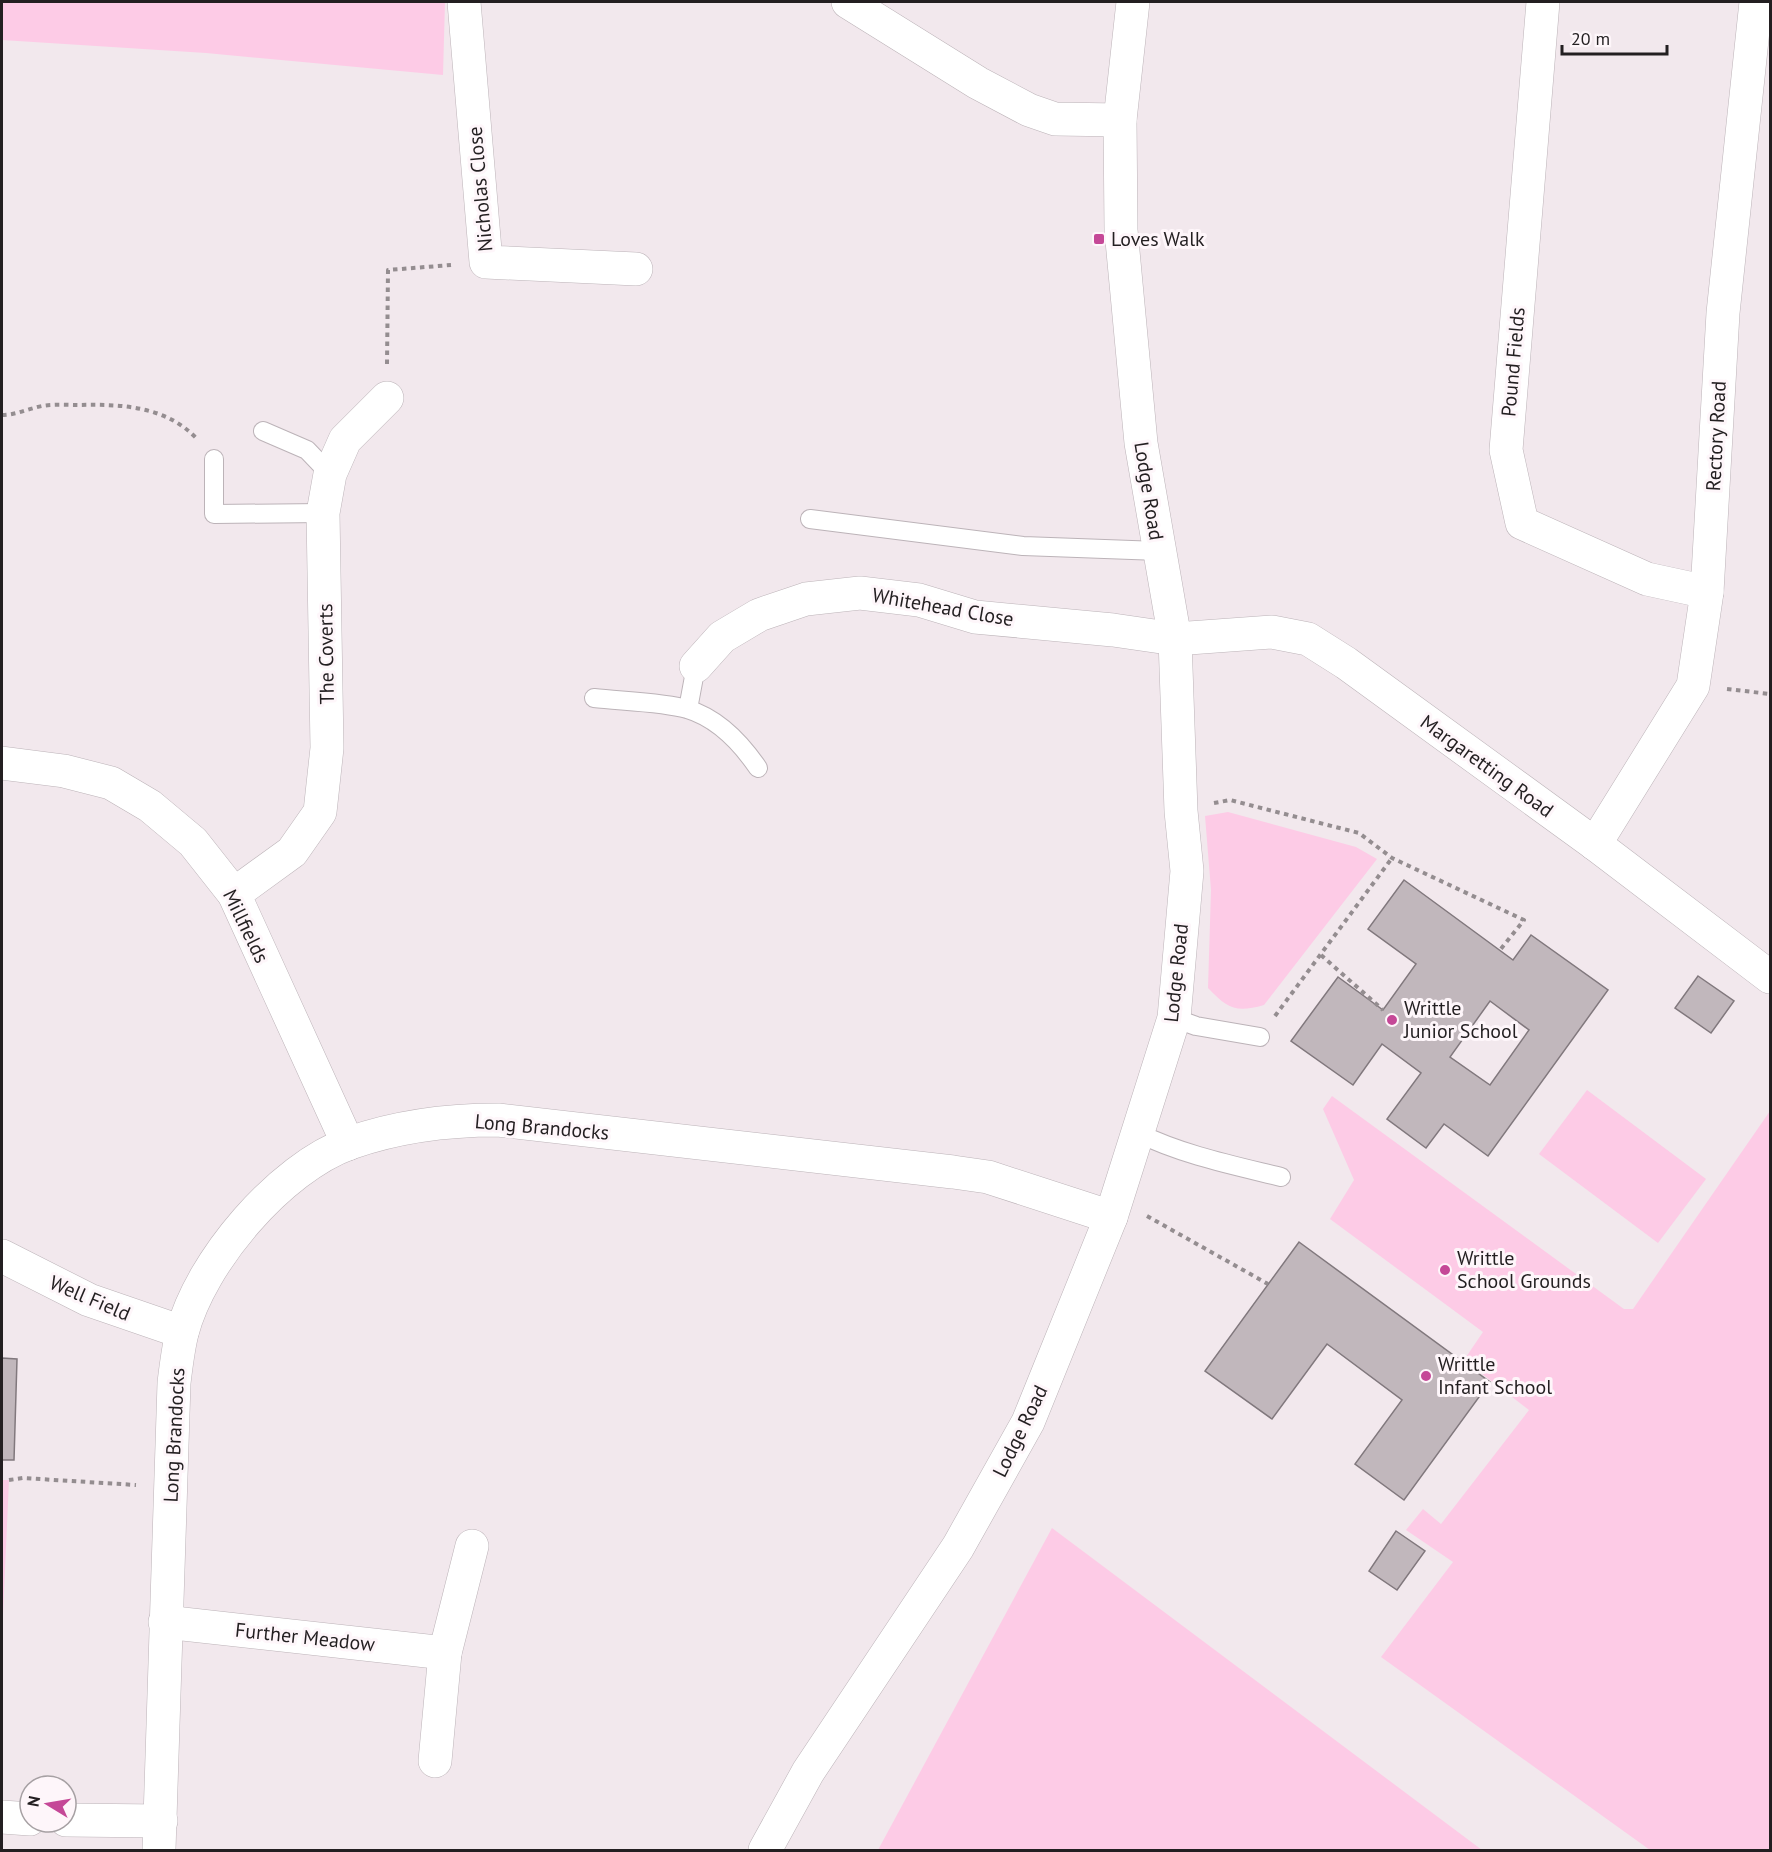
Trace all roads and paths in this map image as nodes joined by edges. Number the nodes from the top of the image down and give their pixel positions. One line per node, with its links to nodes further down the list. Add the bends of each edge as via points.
1 (464, 2): 7 (street, Nicholas Close)
2 (848, 2): 6 (street, via 1029,110 1055,119)
3 (1133, 2): 6 (street, Lodge Road)
4 (1543, 2): 17 (street, Pound Fields, via 1506,450 1522,523 1647,579)
5 (1756, 2): 17 (street, Rectory Road, via 1723,313)
6 (1120, 120): 16 (street, Lodge Road, via 1124,266 1141,443)
7 (486, 262): 8 (street, Nicholas Close); 9 (path, via 388,270)
8 (636, 269)
9 (387, 398): 13 (street, The Coverts, via 345,440)
10 (2, 415): 12 (path, via 16,415 42,406 120,404 165,415 187,428)
11 (263, 431): 13 (lane, via 308,450)
12 (214, 459): 14 (lane, via 214,514)
13 (330, 474): 14 (street, The Coverts)
14 (323, 513): 29 (street, The Coverts, via 327,748 320,812 292,852)
15 (810, 519): 16 (lane, via 1023,546)
16 (1159, 551): 18 (street, Lodge Road)
17 (1707, 592): 20 (street, Rectory Road)
18 (1175, 639): 19 (street, Whitehead Close, via 975,617 919,600 860,593 806,599 759,615 722,637); 26 (street, Lodge Road); 27 (street, Margaretting Road, via 1272,632 1308,639)
19 (696, 666): 23 (lane)
20 (1694, 686): 21 (path); 27 (street, Rectory Road)
21 (1770, 694)
22 (594, 698): 23 (lane)
23 (688, 709): 25 (lane, via 717,724 743,746)
24 (2, 763): 29 (street, Millfields, via 64,771 111,783 150,806 193,842)
25 (758, 768)
26 (1181, 811): 28 (path, via 1230,800 1359,833); 34 (street, Lodge Road, via 1187,871)
27 (1595, 844): 32 (street, Margaretting Road)
28 (1392, 858): 30 (path, via 1524,920); 31 (path)
29 (234, 894): 37 (street, Millfields)
30 (1500, 950)
31 (1321, 955): 33 (path); 35 (path)
32 (1770, 977)
33 (1383, 1010)
34 (1174, 1018): 35 (lane, via 1196,1026); 36 (street, Lodge Road)
35 (1260, 1037)
36 (1138, 1133): 38 (lane, via 1212,1160); 39 (street, Lodge Road)
37 (348, 1144): 39 (street, Long Brandocks, via 404,1127 455,1120 498,1120 988,1177); 42 (street, Long Brandocks, via 298,1174 240,1227 194,1301)
38 (1281, 1177)
39 (1113, 1209): 41 (path, via 1137,1211); 53 (street, Lodge Road, via 1028,1422 958,1547 808,1772)
40 (2, 1256): 42 (street, Well Field, via 89,1300)
41 (1268, 1284)
42 (182, 1332): 44 (street, Long Brandocks, via 174,1383)
43 (9, 1480): 44 (path)
44 (170, 1487): 46 (street, Long Brandocks)
45 (472, 1546): 47 (street)
46 (165, 1622): 47 (street, Further Meadow); 52 (street, Long Brandocks)
47 (445, 1653): 48 (street)
48 (435, 1761)
49 (2, 1818): 50 (street)
50 (18, 1819)
51 (78, 1822): 52 (street)
52 (160, 1836)
53 (765, 1851)

